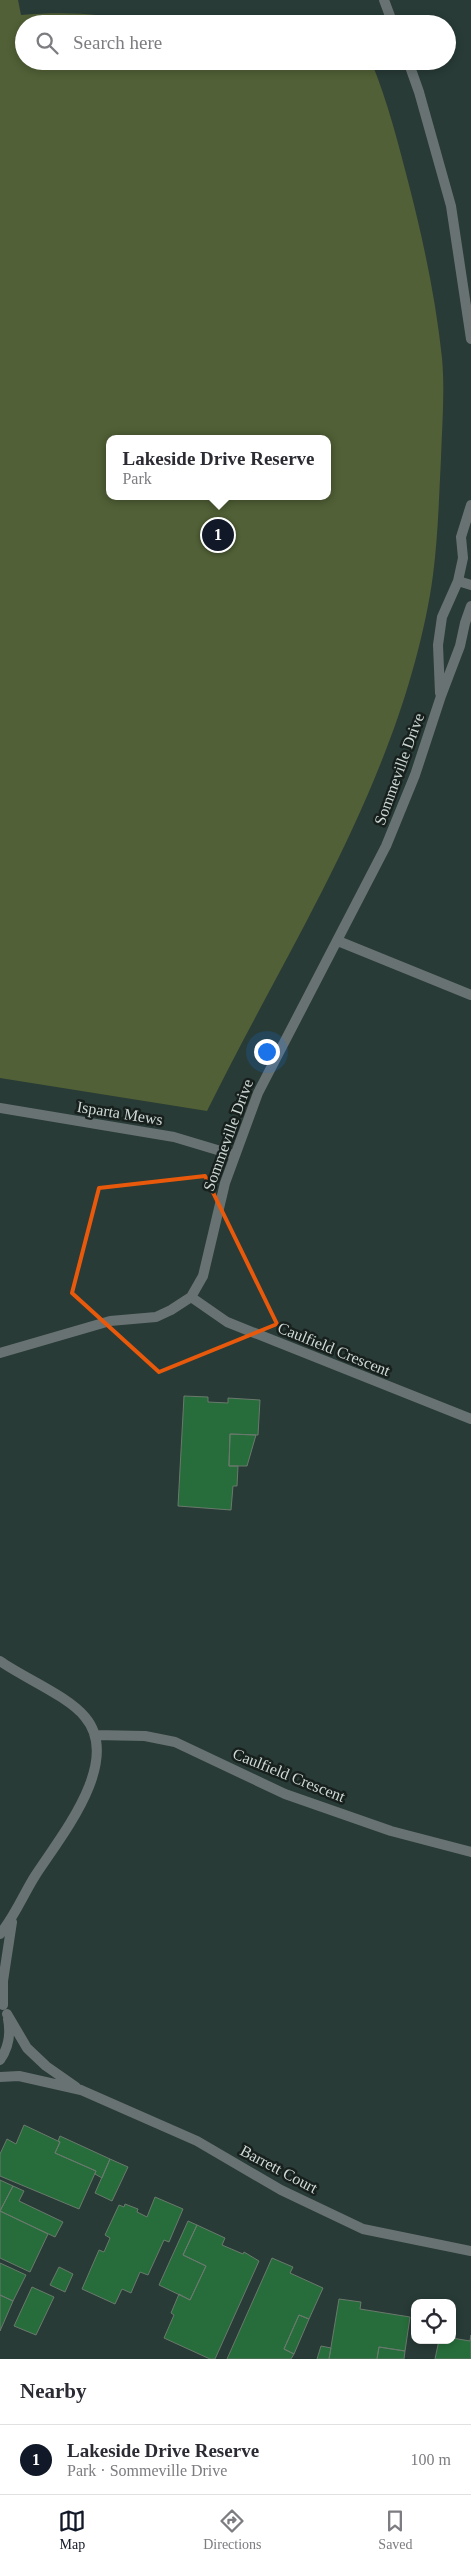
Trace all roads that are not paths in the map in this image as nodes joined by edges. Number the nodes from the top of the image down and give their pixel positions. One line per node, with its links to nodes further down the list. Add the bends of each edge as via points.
1 (384, 0): 2 (street)
2 (390, 15)
3 (411, 70): 4 (street, via 451,206)
4 (470, 318): 5 (street)
5 (471, 339)
6 (471, 506): 7 (street, Sommeville Drive, via 461,538 463,558)
7 (458, 581): 8 (street); 10 (street, Sommeville Drive, via 442,617 438,645)
8 (471, 585)
9 (471, 606): 10 (street, Sommeville Drive)
10 (441, 696): 11 (street, Sommeville Drive, via 390,837)
11 (338, 941): 12 (street); 14 (street, Sommeville Drive, via 274,1059)
12 (471, 996)
13 (0, 1108): 14 (street, Isparta Mews, via 174,1137)
14 (234, 1155): 15 (street, Sommeville Drive, via 205,1269)
15 (191, 1297): 16 (street, via 156,1317 110,1321); 17 (street, Caulfield Crescent, via 227,1322)
16 (0, 1353)
17 (471, 1419)
18 (0, 1661): 19 (street, via 76,1708 86,1717)
19 (95, 1735): 20 (street, Caulfield Crescent, via 145,1736 175,1742 286,1794 391,1831); 21 (street, via 97,1757 88,1789 76,1814 24,1895)
20 (471, 1852)
21 (12, 1921): 22 (street); 23 (street, via 3,1981)
22 (0, 1934)
23 (3, 2007): 24 (street, via 10,2029 8,2045); 26 (street, Barrett Court, via 26,2048)
24 (0, 2060)
25 (0, 2077): 26 (street, Barrett Court, via 19,2076)
26 (81, 2090): 27 (street, Barrett Court, via 197,2141 281,2190 363,2229)
27 (471, 2251)

